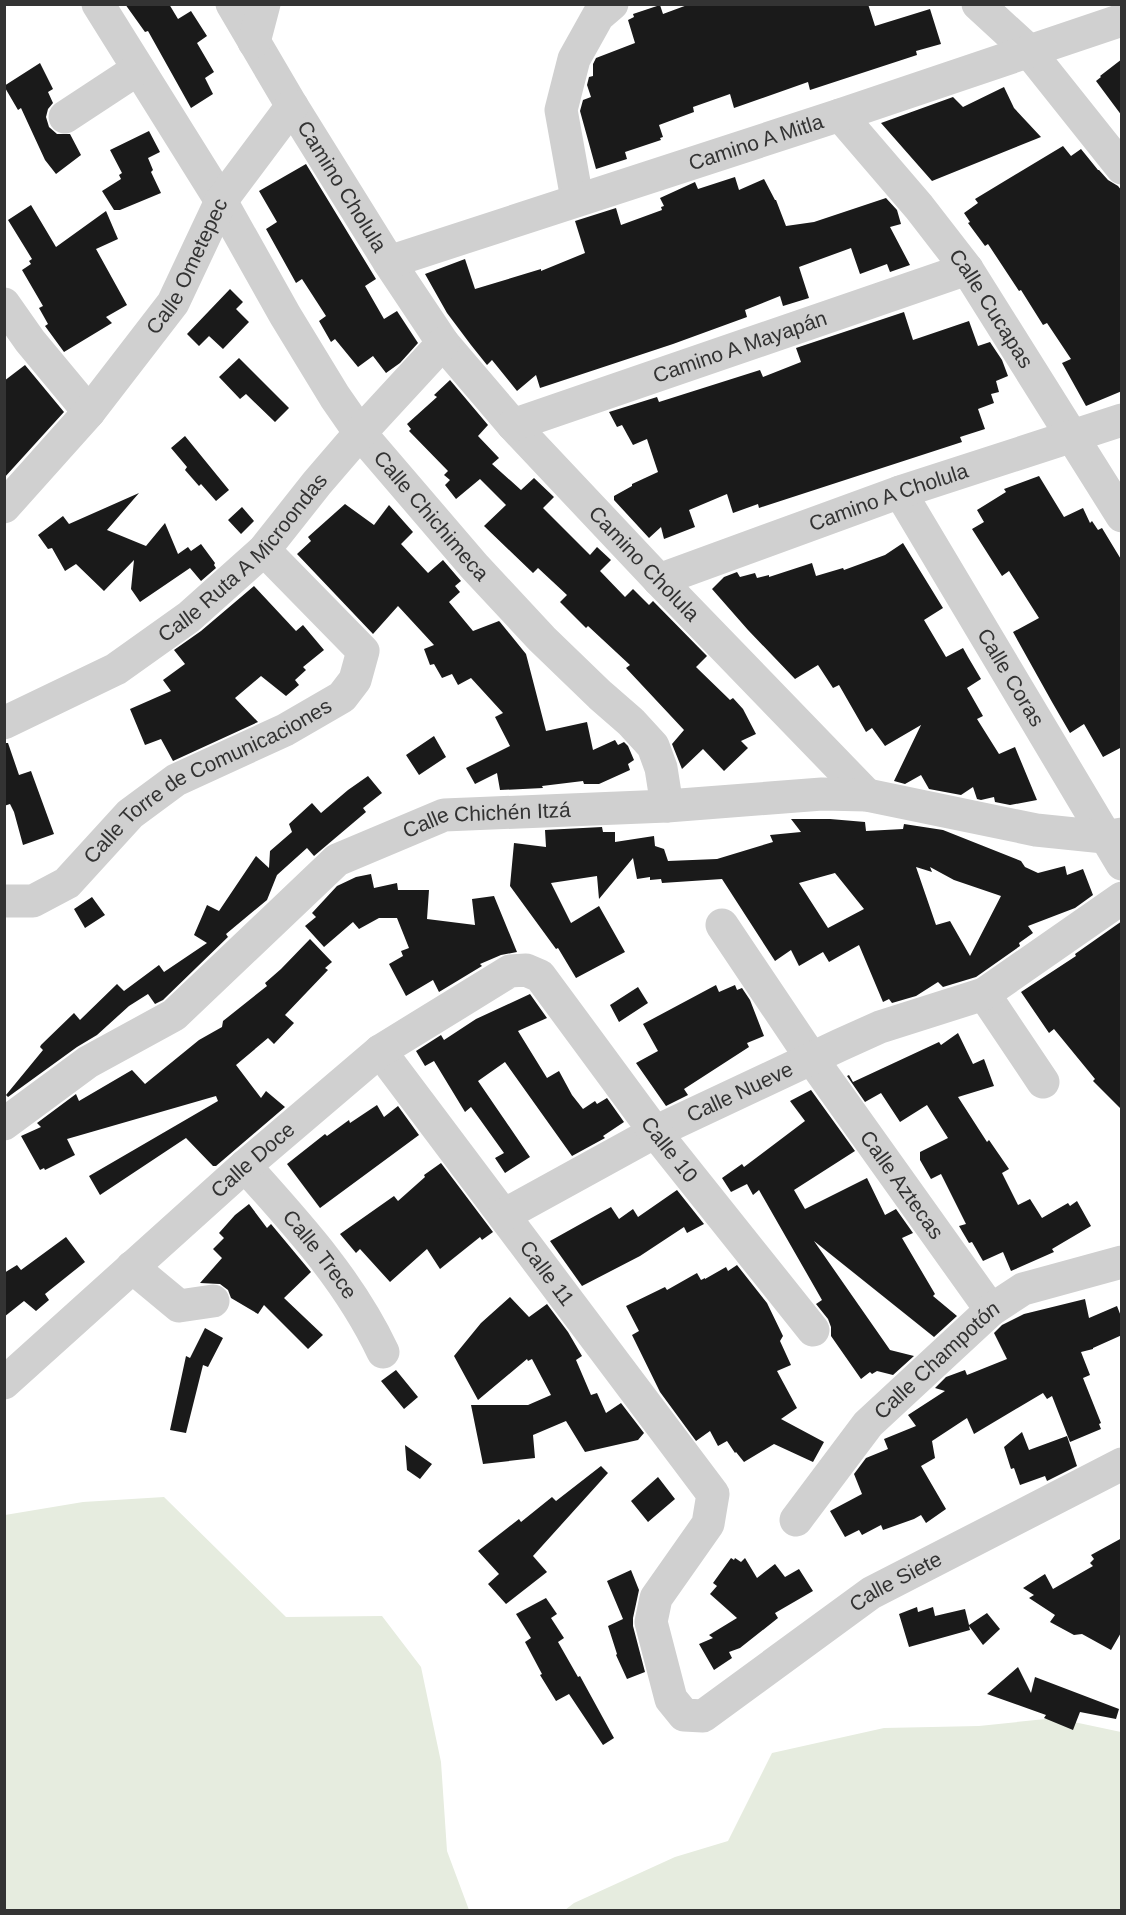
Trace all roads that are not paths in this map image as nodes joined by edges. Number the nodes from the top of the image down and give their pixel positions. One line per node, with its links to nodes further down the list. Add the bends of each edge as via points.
1 (98, 4): 9 (street, Calle Chichimeca)
2 (232, 4): 7 (street)
3 (264, 4): 7 (street)
4 (612, 4): 14 (street, via 598,16 574,59 561,110)
5 (978, 4): 8 (street)
6 (1122, 20): 8 (street, Camino A Mitla)
7 (254, 42): 10 (street)
8 (1029, 50): 11 (street, Camino A Mitla); 13 (street)
9 (138, 69): 12 (street); 15 (street, Calle Chichimeca)
10 (292, 106): 15 (street, Calle Ometepec); 16 (street, Camino Cholula)
11 (840, 115): 14 (street, Camino A Mitla); 17 (street, Calle Cucapas)
12 (65, 117)
13 (1122, 168)
14 (577, 200): 16 (street, Camino A Mitla)
15 (221, 201): 20 (street, Calle Ometepec, via 173,303); 23 (street, Calle Chichimeca, via 291,324)
16 (389, 262): 19 (street, Camino Cholula)
17 (968, 269): 22 (street, Camino A Mayapán); 24 (street, Calle Cucapas)
18 (4, 304): 20 (street)
19 (443, 343): 22 (street, Camino Cholula); 23 (street, Calle Ruta A Microondas)
20 (89, 412): 26 (street, Calle Ometepec)
21 (1122, 420): 24 (street, Camino A Cholula)
22 (513, 425): 29 (street, Camino Cholula)
23 (360, 433): 28 (street, Calle Ruta A Microondas); 32 (street, Calle Chichimeca, via 542,639 632,722 652,746 661,768)
24 (1073, 437): 25 (street, Camino A Cholula); 27 (street, Calle Cucapas)
25 (900, 492): 29 (street, Camino A Cholula); 33 (street, Calle Coras)
26 (4, 507)
27 (1122, 516)
28 (264, 550): 30 (street, Calle Ruta A Microondas, via 189,617 116,669); 36 (street, Calle Torre de Comunicaciones, via 363,651 355,680 342,697 285,730 176,780 130,814 67,884 33,901)
29 (659, 580): 31 (street, Camino Cholula)
30 (4, 723)
31 (867, 795): 32 (street, Calle Chichén Itzá, via 822,794); 33 (street, via 1036,830)
32 (667, 806): 43 (street, Calle Chichén Itzá, via 444,815 337,860 174,1015 88,1062)
33 (1113, 835): 34 (street, Calle Coras)
34 (1122, 864)
35 (1122, 898): 39 (street, Calle Nueve)
36 (4, 901)
37 (722, 925): 41 (street, Calle Aztecas)
38 (526, 970): 40 (street, Calle Doce, via 510,972); 44 (street, Calle 10, via 540,976)
39 (984, 994): 41 (street, Calle Nueve, via 880,1027); 42 (street)
40 (380, 1051): 45 (street, Calle Doce); 46 (street, Calle 11)
41 (813, 1059): 44 (street, Calle Nueve); 50 (street, Calle Aztecas)
42 (1043, 1082)
43 (4, 1124)
44 (655, 1132): 46 (street, Calle Nueve); 51 (street, Calle 10)
45 (245, 1166): 48 (street, Calle Doce); 52 (street, Calle Trece, via 312,1240 368,1321)
46 (504, 1215): 56 (street, Calle 11, via 713,1494 708,1524 656,1598 651,1622 671,1699)
47 (1122, 1262): 50 (street, Calle Champotón, via 1023,1289)
48 (132, 1267): 49 (street, via 179,1306); 53 (street, Calle Doce)
49 (213, 1301)
50 (991, 1310): 55 (street, Calle Champotón, via 868,1424)
51 (813, 1330)
52 (382, 1352)
53 (4, 1383)
54 (1122, 1464): 56 (street, Calle Siete, via 871,1593 703,1716)
55 (796, 1520)
56 (684, 1715)

